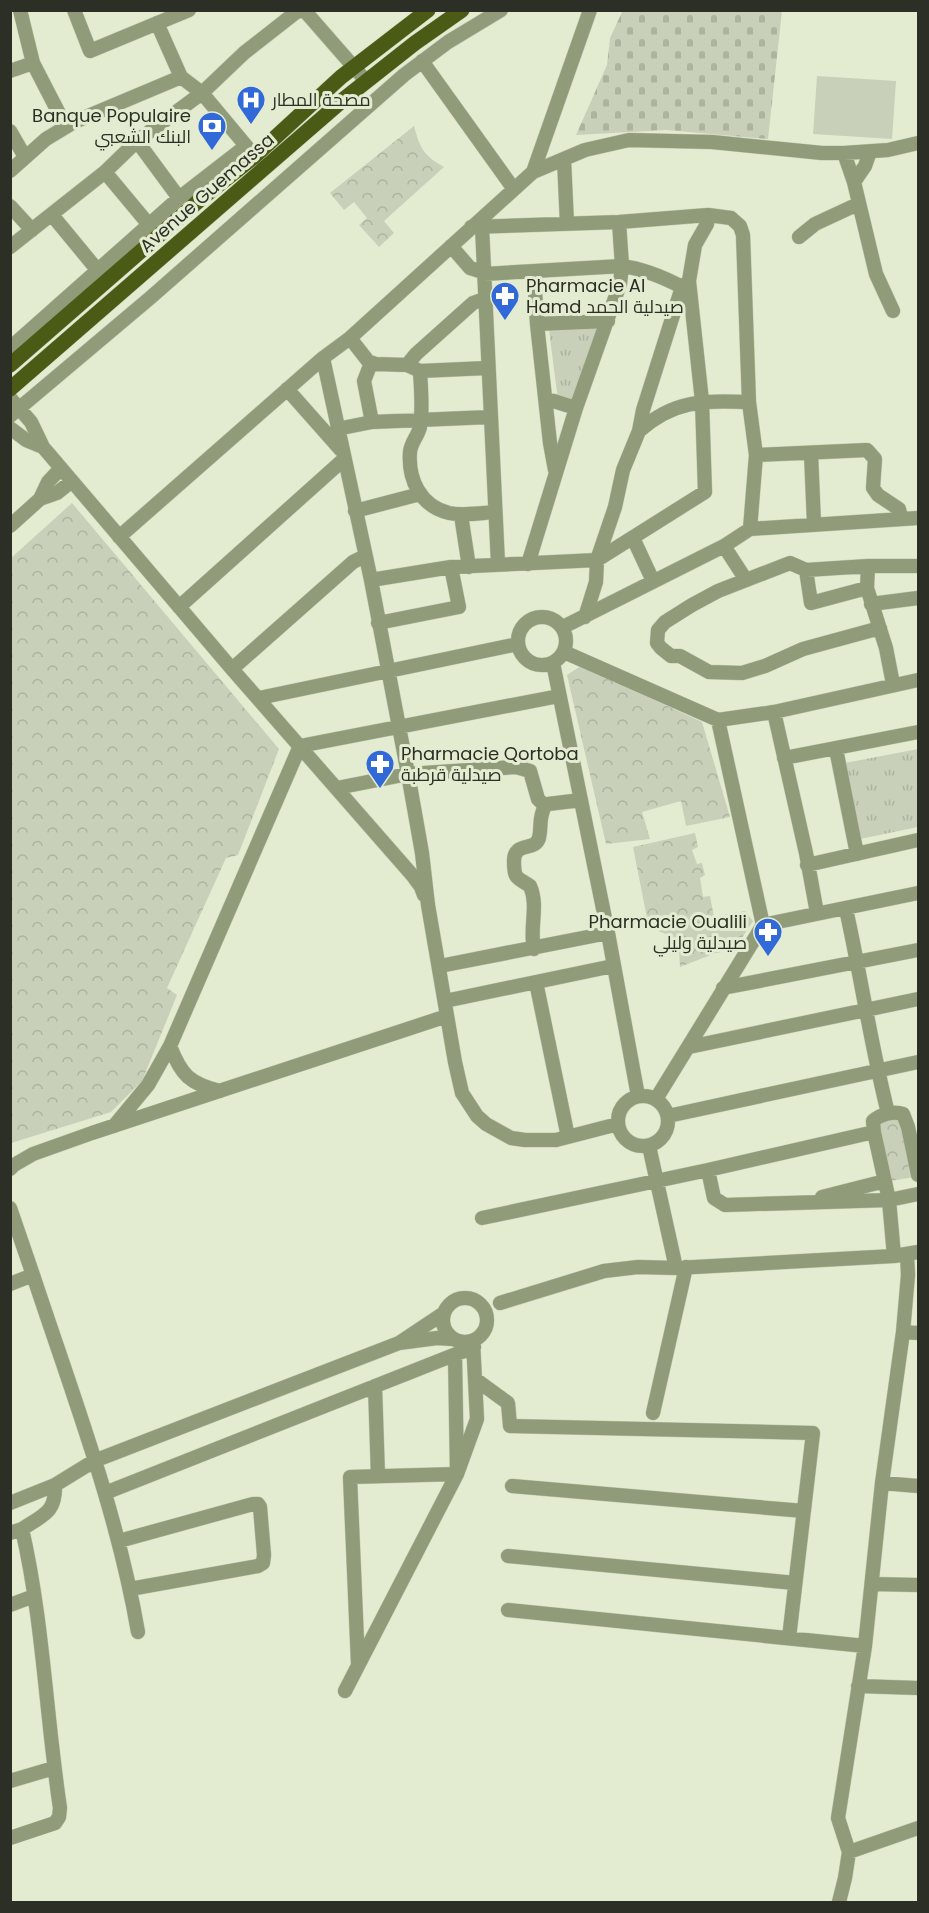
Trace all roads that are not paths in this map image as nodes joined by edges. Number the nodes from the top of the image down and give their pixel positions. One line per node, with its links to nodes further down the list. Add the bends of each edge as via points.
1 (20, 10): 11 (street)
2 (74, 10): 9 (street, via 90,51)
3 (189, 10): 9 (street)
4 (303, 10): 12 (street); 16 (street, via 244,53)
5 (428, 10): 12 (main road, Avenue Guemassa)
6 (462, 10): 15 (main road, Avenue Guemassa)
7 (501, 10): 10 (street)
8 (590, 10): 28 (street)
9 (157, 23): 14 (street)
10 (422, 61): 30 (street); 65 (street, via 150,298)
11 (33, 63): 13 (street); 17 (street)
12 (352, 67): 15 (street); 21 (main road, Avenue Guemassa)
13 (10, 71)
14 (181, 77): 16 (street); 17 (street)
15 (366, 81): 60 (main road, Avenue Guemassa)
16 (202, 93): 19 (street); 21 (street)
17 (66, 128): 24 (street)
18 (10, 131): 24 (street)
19 (137, 141): 27 (street); 31 (street)
20 (918, 143): 22 (street)
21 (250, 152): 31 (street); 57 (main road, Avenue Guemassa)
22 (870, 152): 23 (street); 29 (street)
23 (844, 153): 25 (street, via 712,142 629,140); 29 (street)
24 (25, 157): 26 (street)
25 (564, 159): 28 (street); 37 (street)
26 (10, 171)
27 (105, 172): 34 (street); 38 (street)
28 (532, 172): 30 (street)
29 (854, 182): 32 (street)
30 (513, 188): 39 (street)
31 (180, 198): 38 (street)
32 (858, 204): 41 (street, via 815,224); 50 (street, via 876,274)
33 (10, 206): 40 (street)
34 (52, 215): 40 (street); 45 (street)
35 (708, 215): 36 (street); 48 (street, via 695,245); 64 (street, via 731,218 743,235)
36 (619, 222): 37 (street); 44 (street)
37 (567, 224): 39 (street)
38 (150, 226): 45 (street)
39 (476, 227): 42 (street); 47 (street)
40 (32, 230): 43 (street)
41 (799, 237)
42 (451, 246): 47 (street, via 470,268); 53 (street)
43 (10, 247)
44 (622, 266): 46 (street); 48 (street); 51 (street)
45 (99, 272): 54 (street)
46 (534, 272): 47 (street); 52 (street)
47 (484, 273): 49 (street)
48 (686, 284): 63 (street); 72 (street)
49 (484, 299): 58 (street, via 473,303 416,354); 59 (street)
50 (894, 310)
51 (608, 321): 52 (street); 66 (street)
52 (537, 324): 62 (street)
53 (350, 338): 55 (street); 56 (street)
54 (10, 348)
55 (322, 358): 61 (street); 71 (street)
56 (371, 363): 58 (street); 69 (street, via 364,381)
57 (10, 365)
58 (414, 368): 59 (street); 68 (street)
59 (487, 368): 67 (street)
60 (10, 389)
61 (287, 389): 75 (street); 90 (street)
62 (547, 399): 66 (street); 78 (street)
63 (702, 401): 64 (street); 72 (street, via 667,411); 91 (street, via 705,492)
64 (749, 402): 76 (street)
65 (14, 408): 73 (street, via 31,422)
66 (576, 408): 78 (street)
67 (490, 417): 68 (street); 83 (street)
68 (421, 419): 69 (street); 80 (street, via 410,451 411,476)
69 (372, 422): 71 (street)
70 (10, 428): 73 (street)
71 (337, 429): 75 (street)
72 (639, 431): 94 (street, via 623,470)
73 (43, 447): 77 (street)
74 (812, 453): 76 (street); 85 (street, via 860,449 871,452 875,464 873,488 899,509); 87 (street)
75 (342, 455): 82 (street); 108 (street)
76 (756, 455): 89 (street)
77 (61, 468): 79 (street); 81 (street)
78 (556, 471): 96 (street)
79 (72, 481): 81 (street, via 57,494); 90 (street)
80 (420, 494): 82 (street); 84 (street, via 440,509)
81 (40, 499): 88 (street)
82 (355, 511): 93 (street)
83 (495, 512): 84 (street); 95 (street)
84 (461, 515): 99 (street)
85 (901, 518): 86 (street); 87 (street)
86 (918, 518)
87 (814, 524): 89 (street)
88 (10, 526)
89 (750, 529): 92 (street)
90 (119, 537): 108 (street)
91 (633, 537): 94 (street); 104 (street)
92 (724, 546): 103 (street); 104 (street)
93 (365, 556): 102 (street); 116 (street, via 353,562)
94 (597, 560): 96 (street); 109 (street, via 596,582)
95 (498, 564): 96 (street); 99 (street)
96 (528, 564)
97 (868, 566): 100 (street); 101 (street); 105 (street)
98 (451, 567): 99 (street); 102 (street); 110 (street, via 459,607)
99 (469, 567)
100 (918, 567)
101 (806, 570): 103 (street, via 790,563); 105 (street, via 812,603)
102 (371, 580): 110 (street)
103 (746, 580): 112 (street, via 717,591 666,622 657,634 657,643 671,656 680,656 709,672 742,673 803,649)
104 (653, 581): 109 (street)
105 (867, 588): 107 (street)
106 (918, 598): 107 (street)
107 (872, 604): 112 (street)
108 (179, 607): 116 (street)
109 (585, 617): 111 (street)
110 (378, 623): 117 (street)
111 (563, 627): 113 (street, via 546,617 531,619 521,630); 114 (street, via 567,638)
112 (880, 628): 119 (street)
113 (518, 644): 115 (street, via 531,662); 117 (street)
114 (564, 652): 115 (street); 123 (street)
115 (553, 663): 120 (street)
116 (232, 669): 121 (street)
117 (387, 673): 121 (street); 124 (street)
118 (918, 680): 119 (street)
119 (893, 684): 122 (street)
120 (559, 696): 124 (street); 131 (street)
121 (259, 698): 126 (street)
122 (774, 712): 123 (street); 128 (street)
123 (718, 720): 140 (street)
124 (399, 725): 126 (street); 129 (street)
125 (918, 732): 127 (street)
126 (300, 746): 130 (street); 153 (street)
127 (836, 749): 128 (street); 134 (street)
128 (784, 759): 135 (street)
129 (408, 774): 130 (street); 132 (street, via 525,768 534,778 538,799); 137 (street)
130 (338, 788): 137 (street, via 422,887)
131 (581, 800): 132 (street); 141 (street)
132 (545, 806): 142 (street, via 536,843 516,851 514,856 515,875 530,886 534,896)
133 (918, 840): 134 (street)
134 (856, 854): 135 (street)
135 (807, 865): 139 (street)
136 (918, 893): 138 (street)
137 (428, 905): 145 (street)
138 (846, 909): 139 (street); 144 (street)
139 (817, 913): 140 (street)
140 (763, 925): 148 (street)
141 (608, 933): 142 (street); 146 (street)
142 (534, 949): 145 (street)
143 (918, 950): 144 (street)
144 (858, 963): 148 (street); 151 (street)
145 (440, 966): 150 (street)
146 (613, 966): 147 (street); 158 (street)
147 (536, 982): 150 (street); 166 (street)
148 (723, 988): 154 (street)
149 (918, 999): 151 (street)
150 (445, 1001): 152 (street)
151 (866, 1009): 154 (street); 156 (street)
152 (447, 1016): 157 (street); 166 (street, via 462,1093 477,1116 511,1138 540,1141)
153 (170, 1046): 157 (street, via 189,1080); 163 (street, via 148,1085)
154 (689, 1047): 159 (street)
155 (918, 1062): 156 (street)
156 (878, 1071): 160 (street); 161 (street)
157 (220, 1091): 163 (street)
158 (638, 1096): 159 (street); 162 (street, via 623,1106)
159 (656, 1099): 161 (street)
160 (888, 1113): 164 (street, via 903,1114); 165 (street, via 873,1121)
161 (668, 1116): 167 (street, via 664,1135)
162 (618, 1124): 166 (street); 167 (street, via 630,1143)
163 (114, 1126): 168 (street, via 33,1154)
164 (913, 1126): 170 (street)
165 (874, 1132): 169 (street); 172 (street)
166 (568, 1137)
167 (649, 1146): 171 (street)
168 (10, 1169)
169 (708, 1170): 171 (street); 175 (street, via 714,1198 725,1205)
170 (918, 1175)
171 (656, 1180): 177 (street); 179 (street)
172 (885, 1181): 174 (street); 175 (street)
173 (918, 1194): 174 (street)
174 (889, 1200): 175 (street); 178 (street)
175 (813, 1203)
176 (10, 1208): 180 (street)
177 (482, 1218)
178 (906, 1254): 179 (street); 186 (street)
179 (681, 1268): 183 (street, via 604,1271); 194 (street)
180 (33, 1275): 181 (street); 195 (street)
181 (10, 1284)
182 (472, 1299): 183 (street); 184 (street, via 452,1302); 185 (street, via 483,1307)
183 (500, 1303): 185 (street)
184 (444, 1313): 188 (street, via 444,1327); 189 (street)
185 (486, 1326): 190 (street)
186 (903, 1332): 187 (street); 198 (street)
187 (918, 1333)
188 (452, 1339): 189 (street); 190 (street)
189 (399, 1343): 195 (street)
190 (474, 1344): 191 (street); 192 (street)
191 (454, 1355): 193 (street); 196 (street)
192 (475, 1379): 196 (street, via 477,1419); 204 (street, via 508,1403 510,1426 813,1433)
193 (375, 1386): 197 (street); 202 (street)
194 (653, 1413)
195 (94, 1461): 199 (street); 202 (street)
196 (457, 1474): 197 (street); 218 (street)
197 (378, 1476): 218 (street, via 351,1477)
198 (882, 1484): 201 (street); 209 (street)
199 (55, 1485): 203 (street); 205 (street, via 50,1510)
200 (512, 1486): 204 (street)
201 (918, 1486)
202 (105, 1493): 206 (street)
203 (10, 1503)
204 (804, 1511): 208 (street)
205 (16, 1531): 212 (street)
206 (119, 1541): 211 (street); 211 (street, via 255,1503 260,1508 263,1563)
207 (508, 1556): 208 (street)
208 (795, 1583): 216 (street)
209 (872, 1584): 210 (street); 217 (street)
210 (918, 1585)
211 (130, 1589): 215 (street)
212 (34, 1596): 213 (street); 222 (street)
213 (10, 1605)
214 (507, 1610): 216 (street)
215 (138, 1632)
216 (789, 1638): 217 (street)
217 (865, 1646): 219 (street)
218 (358, 1664): 221 (street)
219 (858, 1686): 220 (street); 226 (street, via 838,1818)
220 (918, 1688)
221 (345, 1690)
222 (54, 1768): 223 (street); 225 (street, via 59,1817 46,1827)
223 (10, 1781)
224 (918, 1828): 226 (street)
225 (10, 1838)
226 (849, 1852): 227 (street)
227 (839, 1902)

